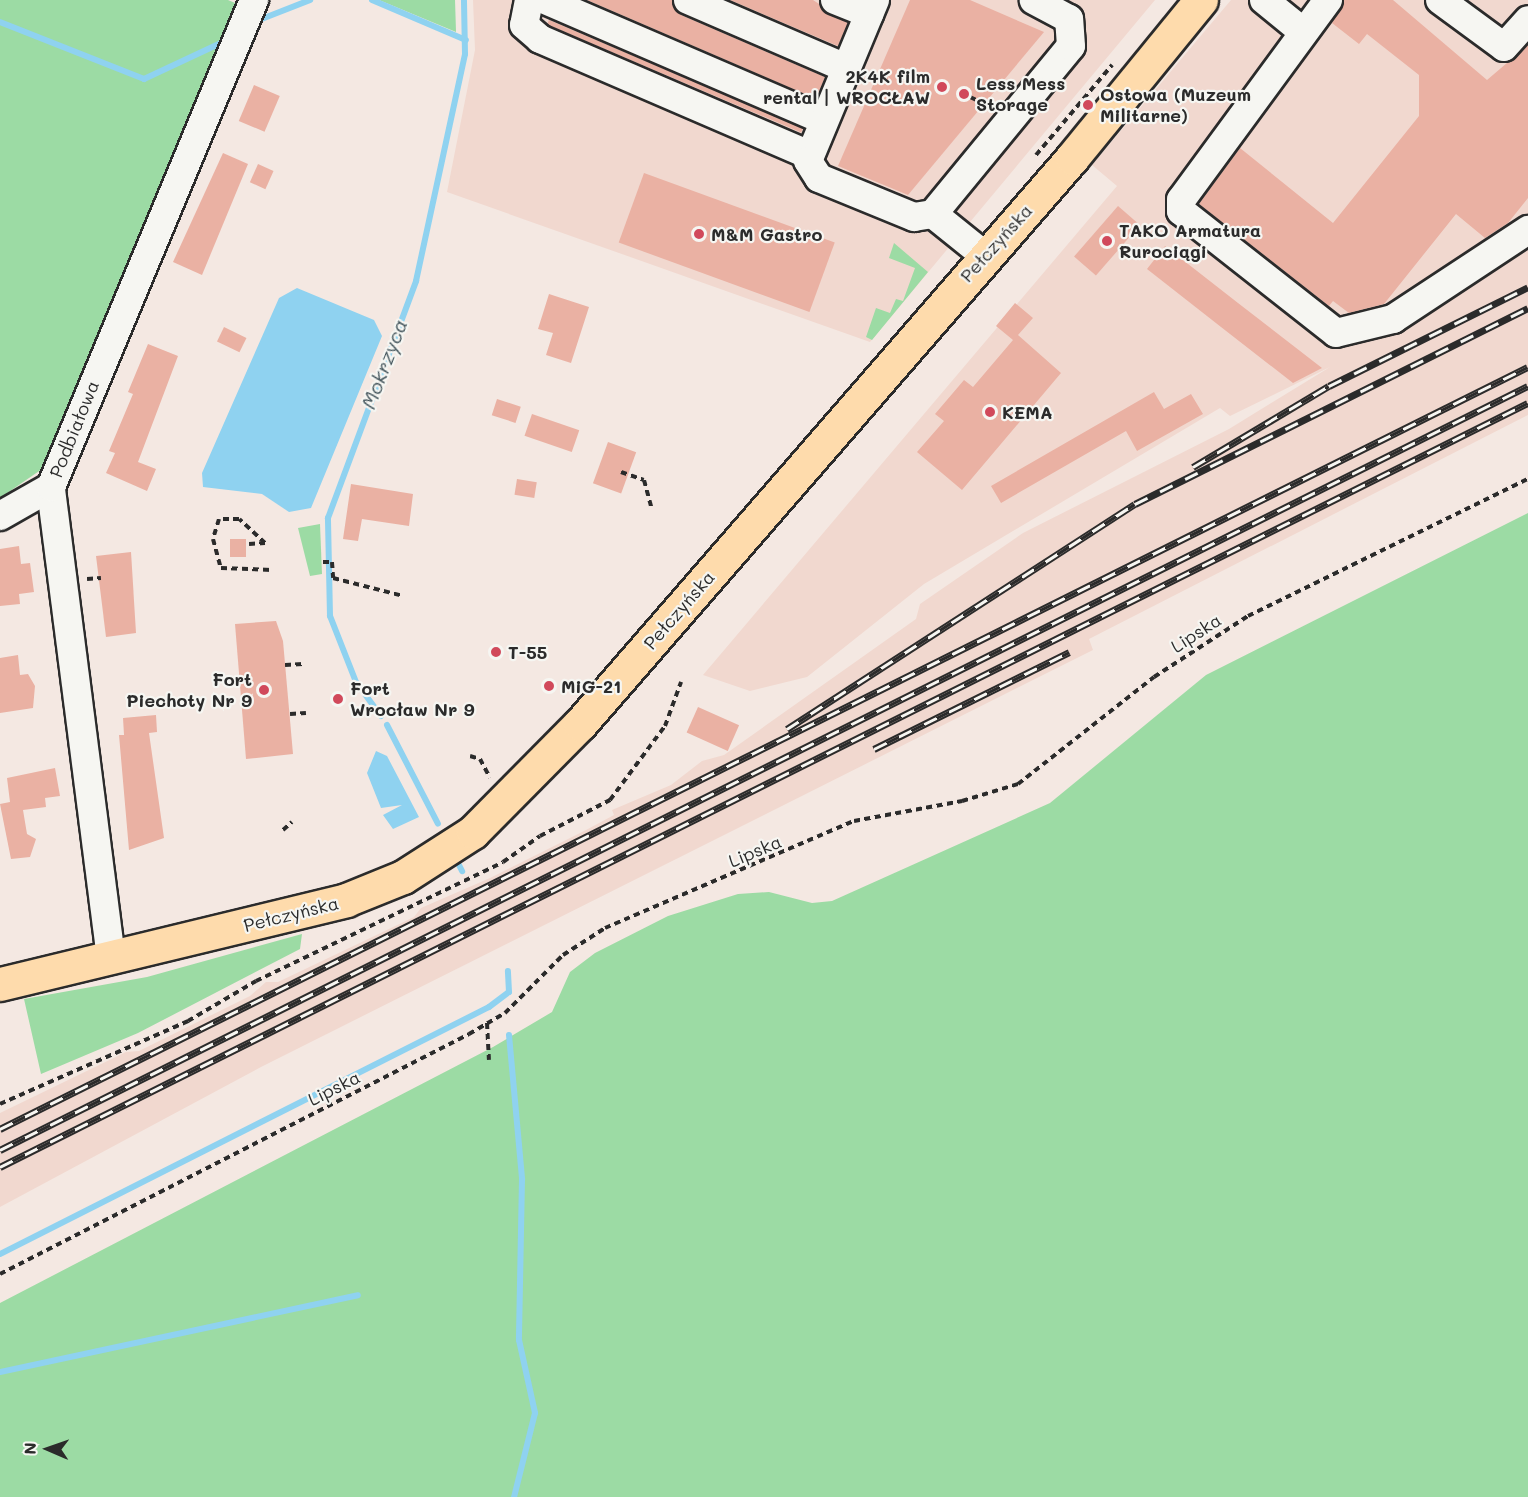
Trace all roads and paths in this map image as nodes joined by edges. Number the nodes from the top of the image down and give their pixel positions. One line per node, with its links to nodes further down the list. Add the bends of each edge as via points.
1 (254, 0): 22 (street, Podbiałowa)
2 (529, 0): 16 (street, via 524,25 540,39)
3 (544, 0): 15 (street)
4 (688, 0): 14 (street)
5 (836, 0): 11 (street)
6 (1034, 0): 17 (street, via 1069,19 1071,46)
7 (1201, 0): 19 (main road, Pełczyńska)
8 (1264, 0): 13 (street)
9 (1328, 0): 13 (street)
10 (1440, 0): 12 (street, via 1504,47)
11 (872, 7): 14 (street)
12 (1528, 20)
13 (1302, 31): 18 (street, via 1281,72 1182,200 1181,211 1336,333 1393,319)
14 (846, 68): 15 (street)
15 (823, 120): 16 (street)
16 (808, 155): 17 (street, via 819,178 914,217)
17 (933, 214): 19 (street)
18 (1528, 231)
19 (984, 255): 38 (main road, Pełczyńska, via 580,724 473,832 403,877 346,900)
20 (621, 472): 23 (path, via 644,480)
21 (1528, 479): 40 (path, Lipska, via 1248,616 1154,677 1018,784 962,801 854,820 604,928 563,955)
22 (51, 488): 24 (street); 38 (street, Podbiałowa)
23 (651, 507)
24 (0, 516)
25 (249, 544): 27 (path, via 265,543 239,519 219,519 213,539 221,568)
26 (324, 562): 28 (path, via 332,562 333,578)
27 (272, 570)
28 (403, 596)
29 (303, 664): 30 (path)
30 (285, 665)
31 (681, 682): 42 (path, via 665,726 610,800 503,862 256,981 188,1021)
32 (306, 713): 33 (path)
33 (290, 714)
34 (470, 756): 35 (path, via 480,759)
35 (495, 787)
36 (292, 822): 37 (path)
37 (283, 830)
38 (111, 957): 39 (main road, Pełczyńska)
39 (0, 984)
40 (487, 1023): 41 (path); 43 (path, Lipska)
41 (489, 1060)
42 (0, 1104)
43 (0, 1275)

